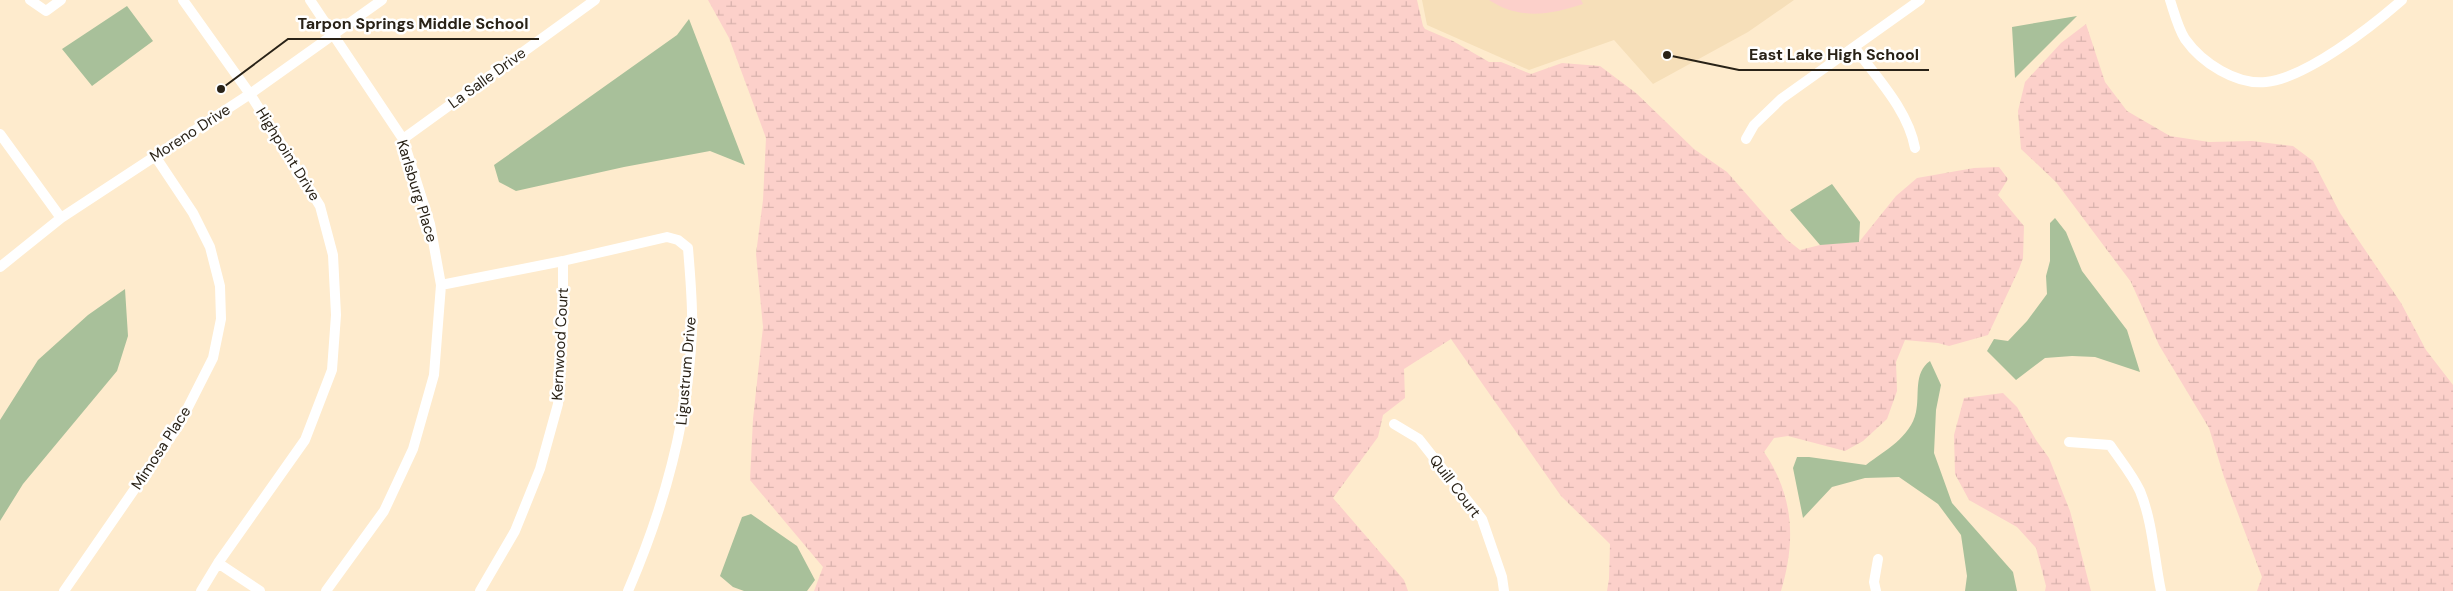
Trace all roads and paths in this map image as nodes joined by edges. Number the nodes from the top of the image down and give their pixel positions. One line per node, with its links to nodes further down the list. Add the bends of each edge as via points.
1 (30, 0): 2 (street, via 46,11)
2 (61, 0)
3 (184, 0): 12 (street, Highpoint Drive)
4 (310, 0): 10 (street, Karlsburg Place)
5 (382, 0): 10 (street, Moreno Drive)
6 (595, 0): 14 (street, La Salle Drive)
7 (1920, 0): 11 (street)
8 (2170, 0): 9 (street, via 2184,38 2200,56 2229,76 2266,82 2299,72)
9 (2402, 0)
10 (334, 35): 12 (street, Moreno Drive); 14 (street, Karlsburg Place)
11 (1855, 48): 15 (street, via 1781,99 1754,125); 16 (street, via 1904,116)
12 (250, 94): 17 (street, Moreno Drive); 25 (street, Highpoint Drive, via 320,206 333,255 336,315 332,370 305,440)
13 (0, 134): 18 (street)
14 (403, 139): 21 (street, Karlsburg Place, via 430,224)
15 (1746, 139)
16 (1915, 148)
17 (155, 156): 18 (street, Moreno Drive); 26 (street, Mimosa Place, via 193,213 210,247 220,286 221,318 213,358 179,425)
18 (61, 218): 20 (street, Moreno Drive)
19 (563, 261): 21 (street, Ligustrum Drive); 30 (street, Kernwood Court, via 558,404 540,469 515,531); 31 (street, Ligustrum Drive, via 667,237 688,248 692,331 681,434 646,548)
20 (0, 267)
21 (441, 285): 29 (street, Karlsburg Place, via 434,375 413,449 384,510)
22 (1394, 424): 32 (street, Quill Court, via 1419,439 1482,519)
23 (2069, 442): 34 (street, via 2110,445 2124,464 2139,491 2150,523)
24 (1878, 559): 33 (street, via 1874,582)
25 (218, 563): 27 (street, Highpoint Drive); 28 (street)
26 (64, 591)
27 (201, 591)
28 (260, 591)
29 (326, 591)
30 (480, 591)
31 (628, 591)
32 (1504, 591)
33 (1876, 591)
34 (2160, 591)

